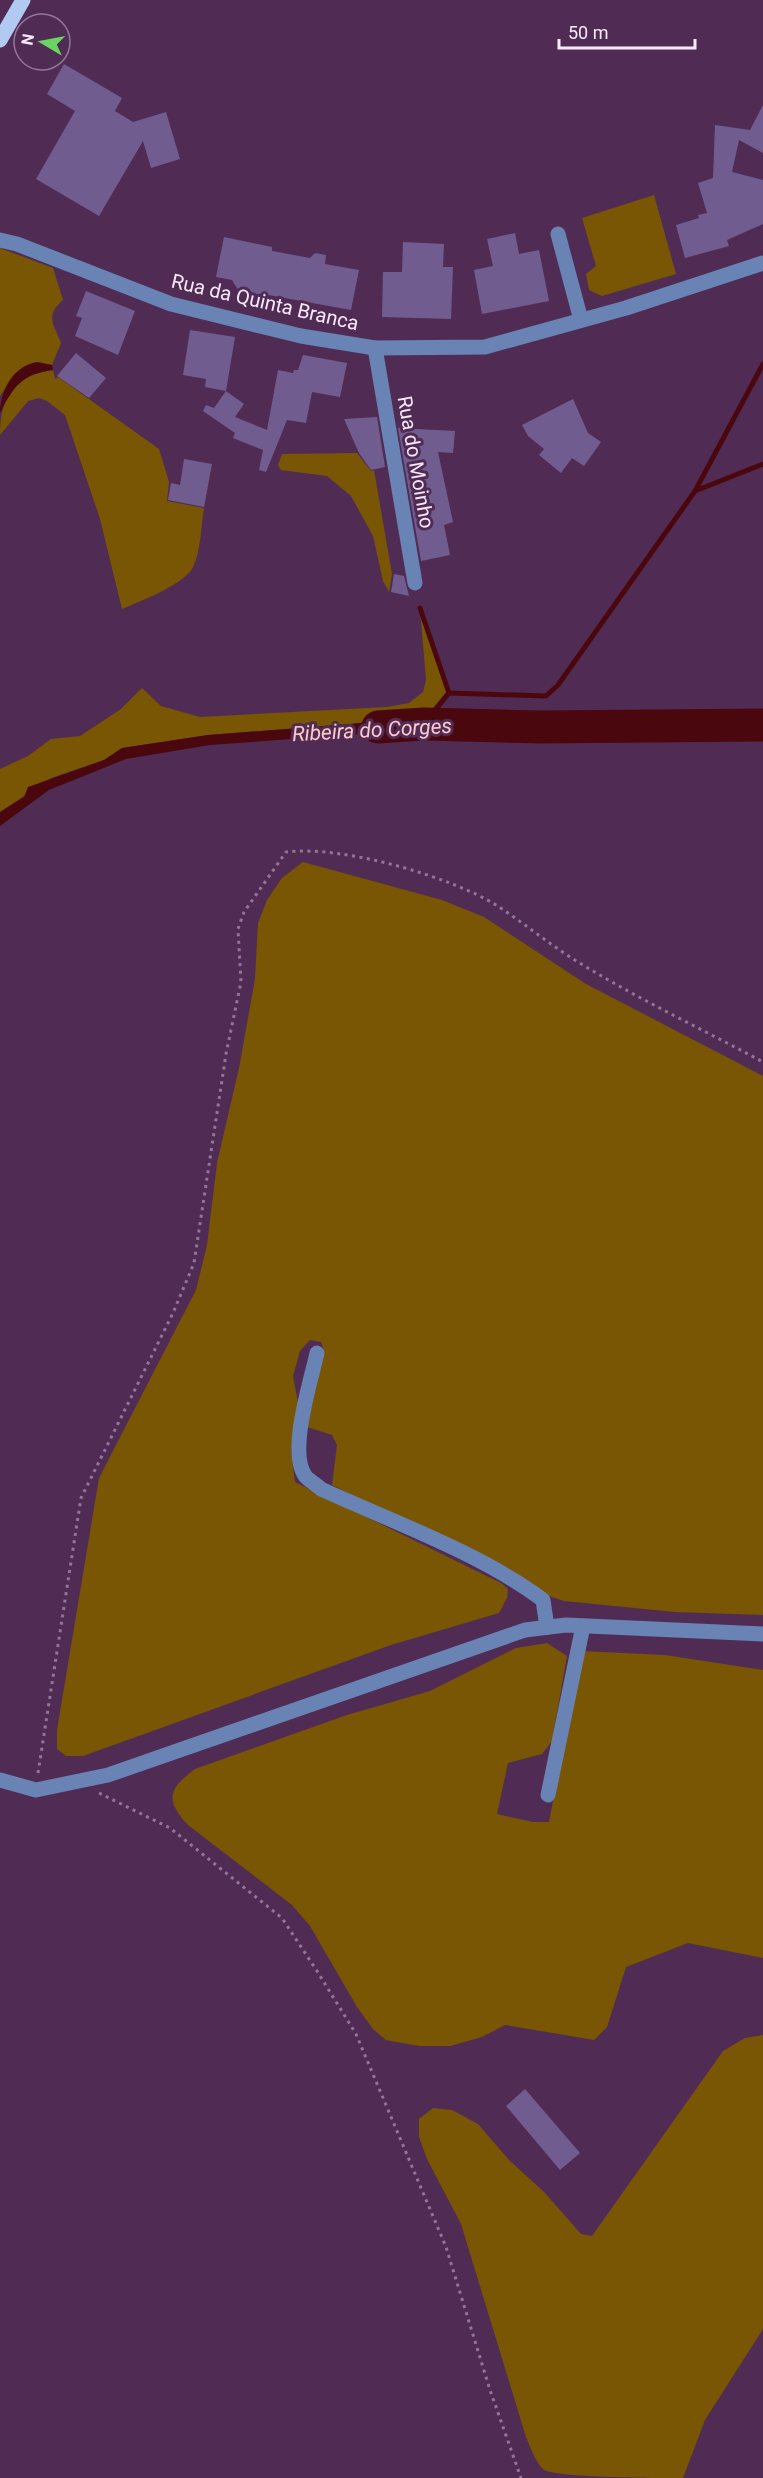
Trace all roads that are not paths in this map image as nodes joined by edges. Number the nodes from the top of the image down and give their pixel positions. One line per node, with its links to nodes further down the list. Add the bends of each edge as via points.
1 (22, 0): 2 (main road)
2 (0, 40)
3 (0, 233): 6 (street, Rua da Quinta Branca)
4 (558, 234): 8 (street)
5 (0, 240): 6 (street, Rua da Quinta Branca)
6 (17, 244): 9 (street, Rua da Quinta Branca, via 177,306 301,336)
7 (763, 264): 8 (street, Rua da Quinta Branca)
8 (581, 320): 9 (street, Rua da Quinta Branca, via 485,347)
9 (375, 348): 10 (street, Rua do Moinho)
10 (415, 583)
11 (317, 1353): 13 (street, via 301,1427 299,1458 305,1476 321,1489 480,1562 528,1589 543,1600)
12 (583, 1626): 13 (street); 14 (street); 16 (street)
13 (547, 1627): 15 (street, via 525,1630 108,1775 36,1790)
14 (763, 1634)
15 (0, 1780)
16 (548, 1795)

